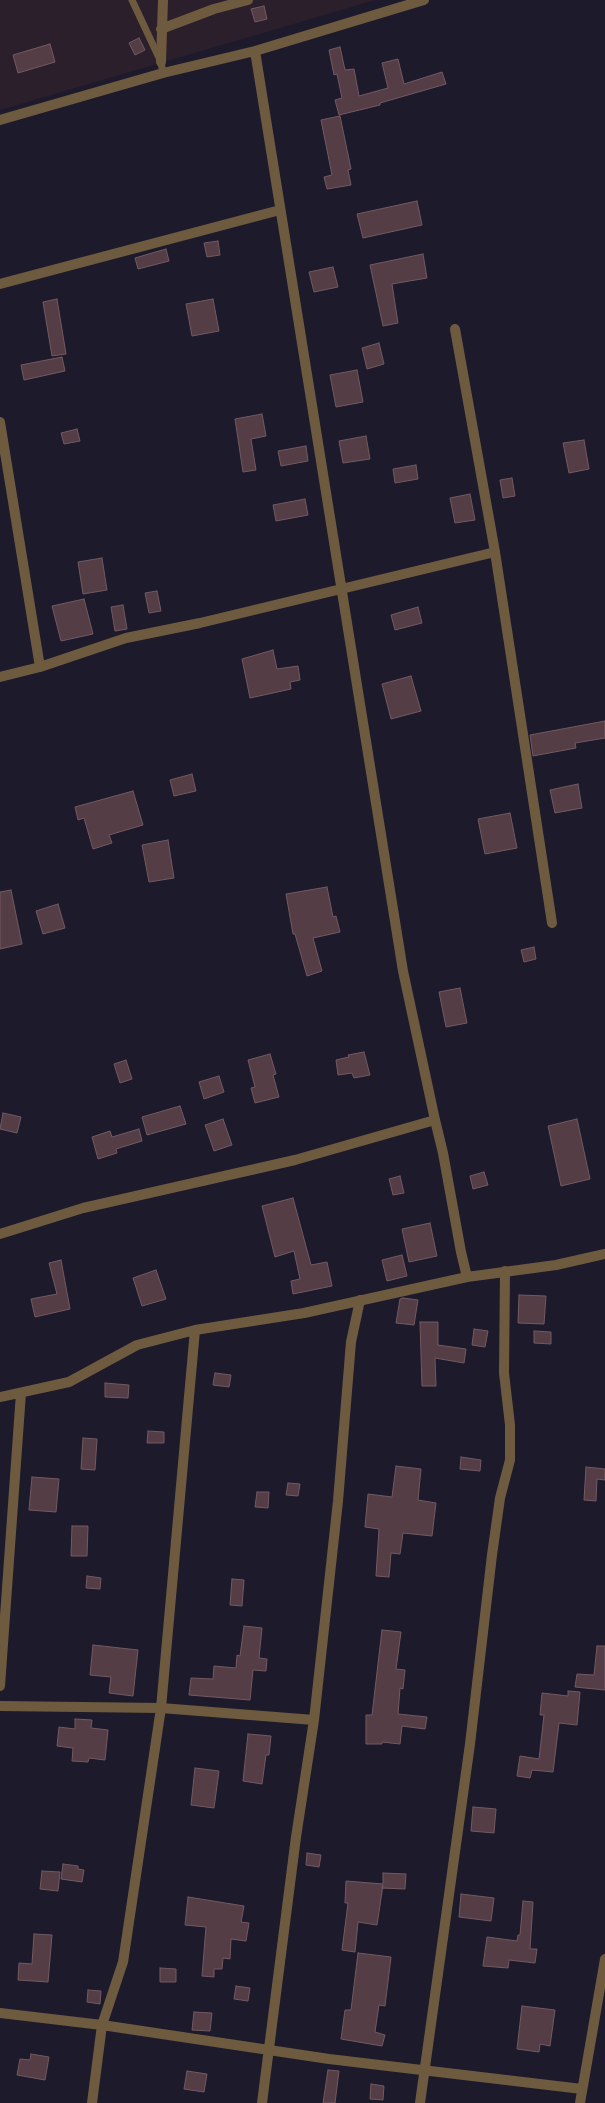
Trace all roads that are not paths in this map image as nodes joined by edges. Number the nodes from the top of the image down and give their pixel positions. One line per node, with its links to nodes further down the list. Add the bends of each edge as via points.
1 (132, 0): 7 (lane)
2 (163, 0): 5 (street)
3 (248, 0): 5 (street, via 214,8)
4 (424, 0): 6 (street)
5 (161, 30): 7 (street)
6 (255, 51): 8 (street); 10 (street)
7 (161, 62): 8 (lane)
8 (163, 73): 9 (street)
9 (0, 120)
10 (280, 210): 11 (street); 15 (street)
11 (0, 284)
12 (455, 329): 14 (street)
13 (0, 422): 16 (street)
14 (495, 552): 15 (street); 18 (street)
15 (341, 590): 16 (street, via 126,638); 19 (street, via 403,971)
16 (40, 667): 17 (street)
17 (0, 677)
18 (552, 923)
19 (435, 1120): 20 (street, via 295,1160 83,1208); 23 (street)
20 (0, 1234)
21 (605, 1254): 22 (street, via 556,1265)
22 (505, 1271): 23 (street); 36 (street, via 504,1373 510,1425 510,1460 500,1498 470,1744)
23 (467, 1277): 24 (street)
24 (360, 1300): 25 (street, via 304,1313); 31 (street, via 351,1342 338,1501)
25 (195, 1330): 26 (street, via 137,1345 69,1382); 30 (street)
26 (21, 1393): 27 (street); 28 (street)
27 (0, 1397)
28 (0, 1686)
29 (0, 1706): 30 (street)
30 (161, 1708): 31 (street); 34 (street, via 123,1962)
31 (314, 1720): 35 (street)
32 (605, 1958): 37 (street)
33 (0, 2013): 34 (street)
34 (102, 2025): 35 (street); 38 (street)
35 (269, 2050): 36 (street); 39 (street)
36 (424, 2070): 37 (street); 40 (street)
37 (582, 2089): 41 (street)
38 (92, 2103)
39 (262, 2103)
40 (420, 2103)
41 (580, 2103)

